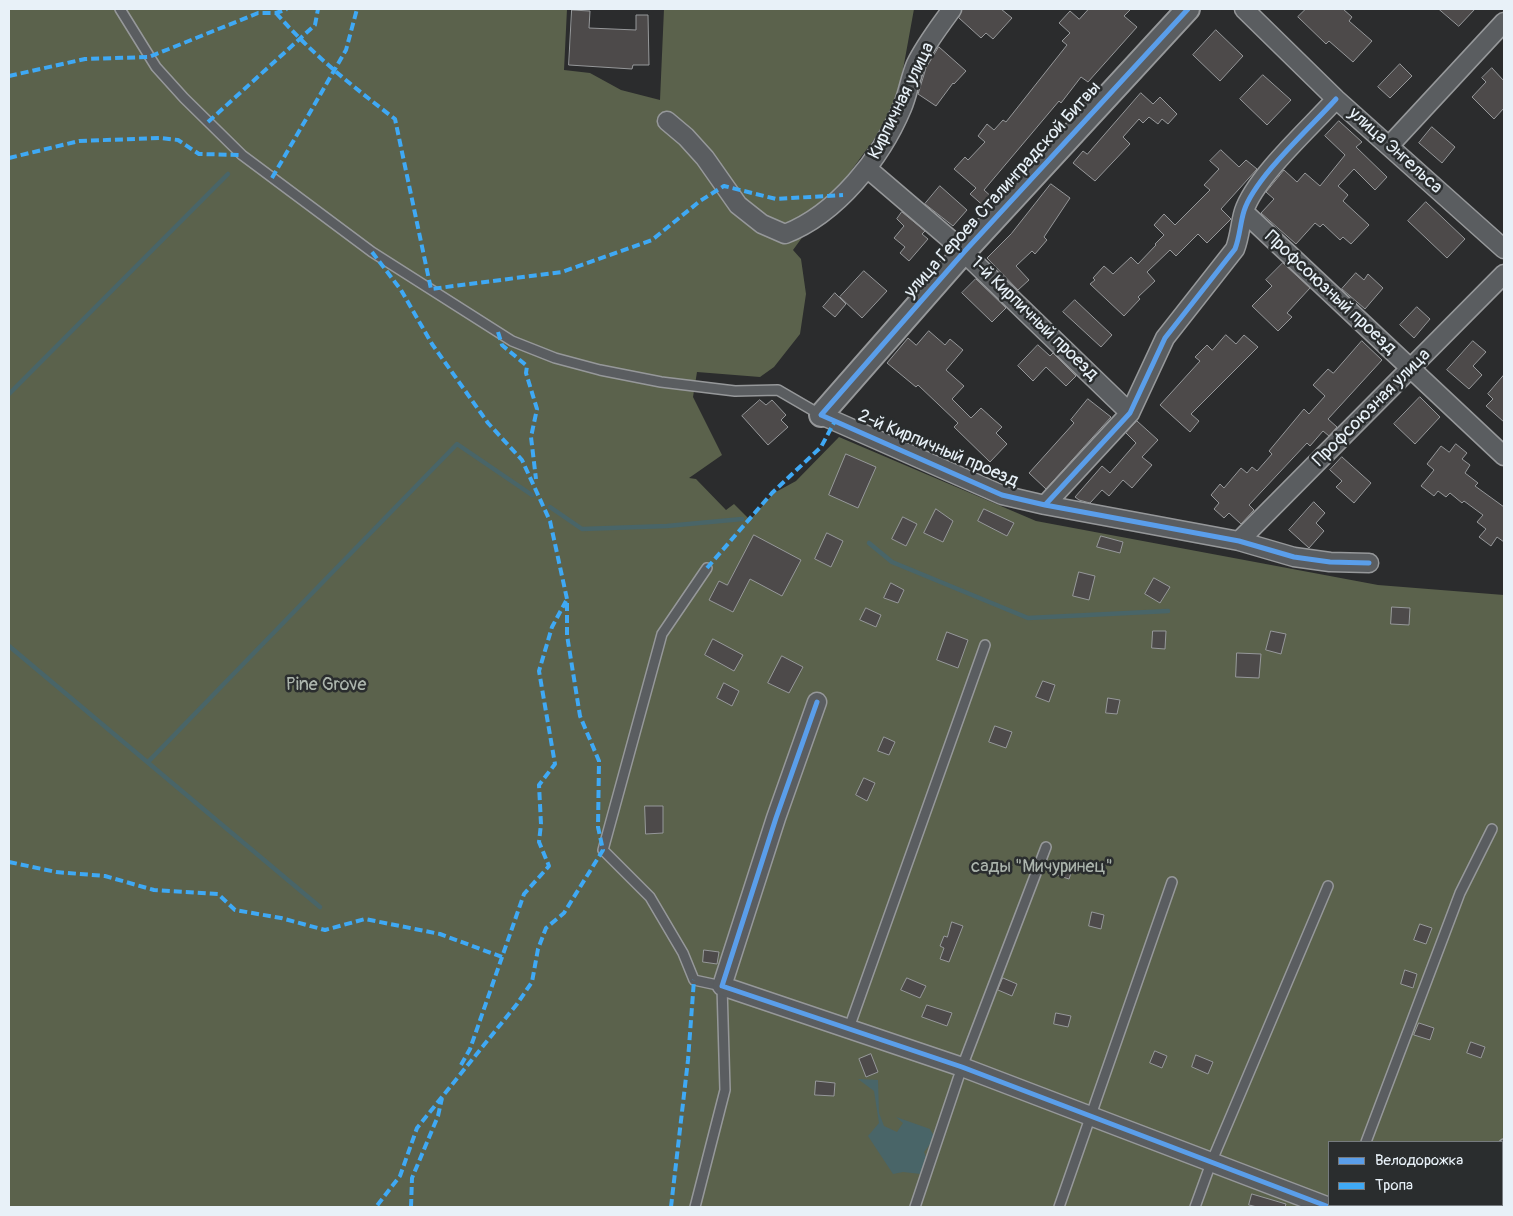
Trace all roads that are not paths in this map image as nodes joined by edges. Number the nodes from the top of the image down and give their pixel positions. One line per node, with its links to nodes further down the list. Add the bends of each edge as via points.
1 (120, 9): 16 (lane, via 156,67 242,155 372,252 512,341 555,358 635,377 735,391 778,390)
2 (952, 9): 9 (street, Кирпичная улица, via 917,63 902,108)
3 (1188, 9): 12 (street, улица Героев Сталинградской Битвы)
4 (1244, 9): 6 (street, улица Энгельса)
5 (1504, 22): 8 (street)
6 (1336, 98): 8 (street, улица Энгельса); 10 (street, via 1258,184)
7 (667, 121): 9 (street, Кирпичная улица, via 706,158 738,205 762,224 785,234 801,228 844,195)
8 (1389, 146): 11 (street, улица Энгельса)
9 (868, 169): 12 (street, 1-й Кирпичный проезд)
10 (1244, 212): 14 (street, Профсоюзный проезд); 15 (street, via 1236,249 1164,338)
11 (1504, 249)
12 (964, 252): 15 (street, 1-й Кирпичный проезд); 16 (street, улица Героев Сталинградской Битвы)
13 (1504, 274): 14 (street, Профсоюзная улица)
14 (1412, 370): 17 (street, Профсоюзный проезд); 19 (street, Профсоюзная улица)
15 (1130, 412): 18 (street)
16 (821, 415): 18 (street, 2-й Кирпичный проезд, via 1002,495)
17 (1504, 456)
18 (1045, 505): 19 (street, 2-й Кирпичный проезд)
19 (1239, 541): 20 (street, 2-й Кирпичный проезд, via 1294,557)
20 (1369, 563)
21 (707, 568): 28 (lane, via 662,634 603,850 650,897 683,953 694,980)
22 (985, 645): 29 (lane)
23 (817, 702): 28 (street)
24 (1492, 829): 32 (lane, via 1460,893)
25 (1046, 847): 30 (lane)
26 (1172, 882): 31 (lane)
27 (1328, 886): 33 (lane)
28 (722, 986): 29 (street); 34 (lane, via 724,1090)
29 (849, 1028): 30 (street)
30 (962, 1067): 31 (street); 35 (lane)
31 (1092, 1117): 33 (street); 36 (lane)
32 (1366, 1141)
33 (1211, 1163): 37 (lane); 38 (street)
34 (695, 1207)
35 (915, 1207)
36 (1059, 1207)
37 (1195, 1207)
38 (1329, 1207)

